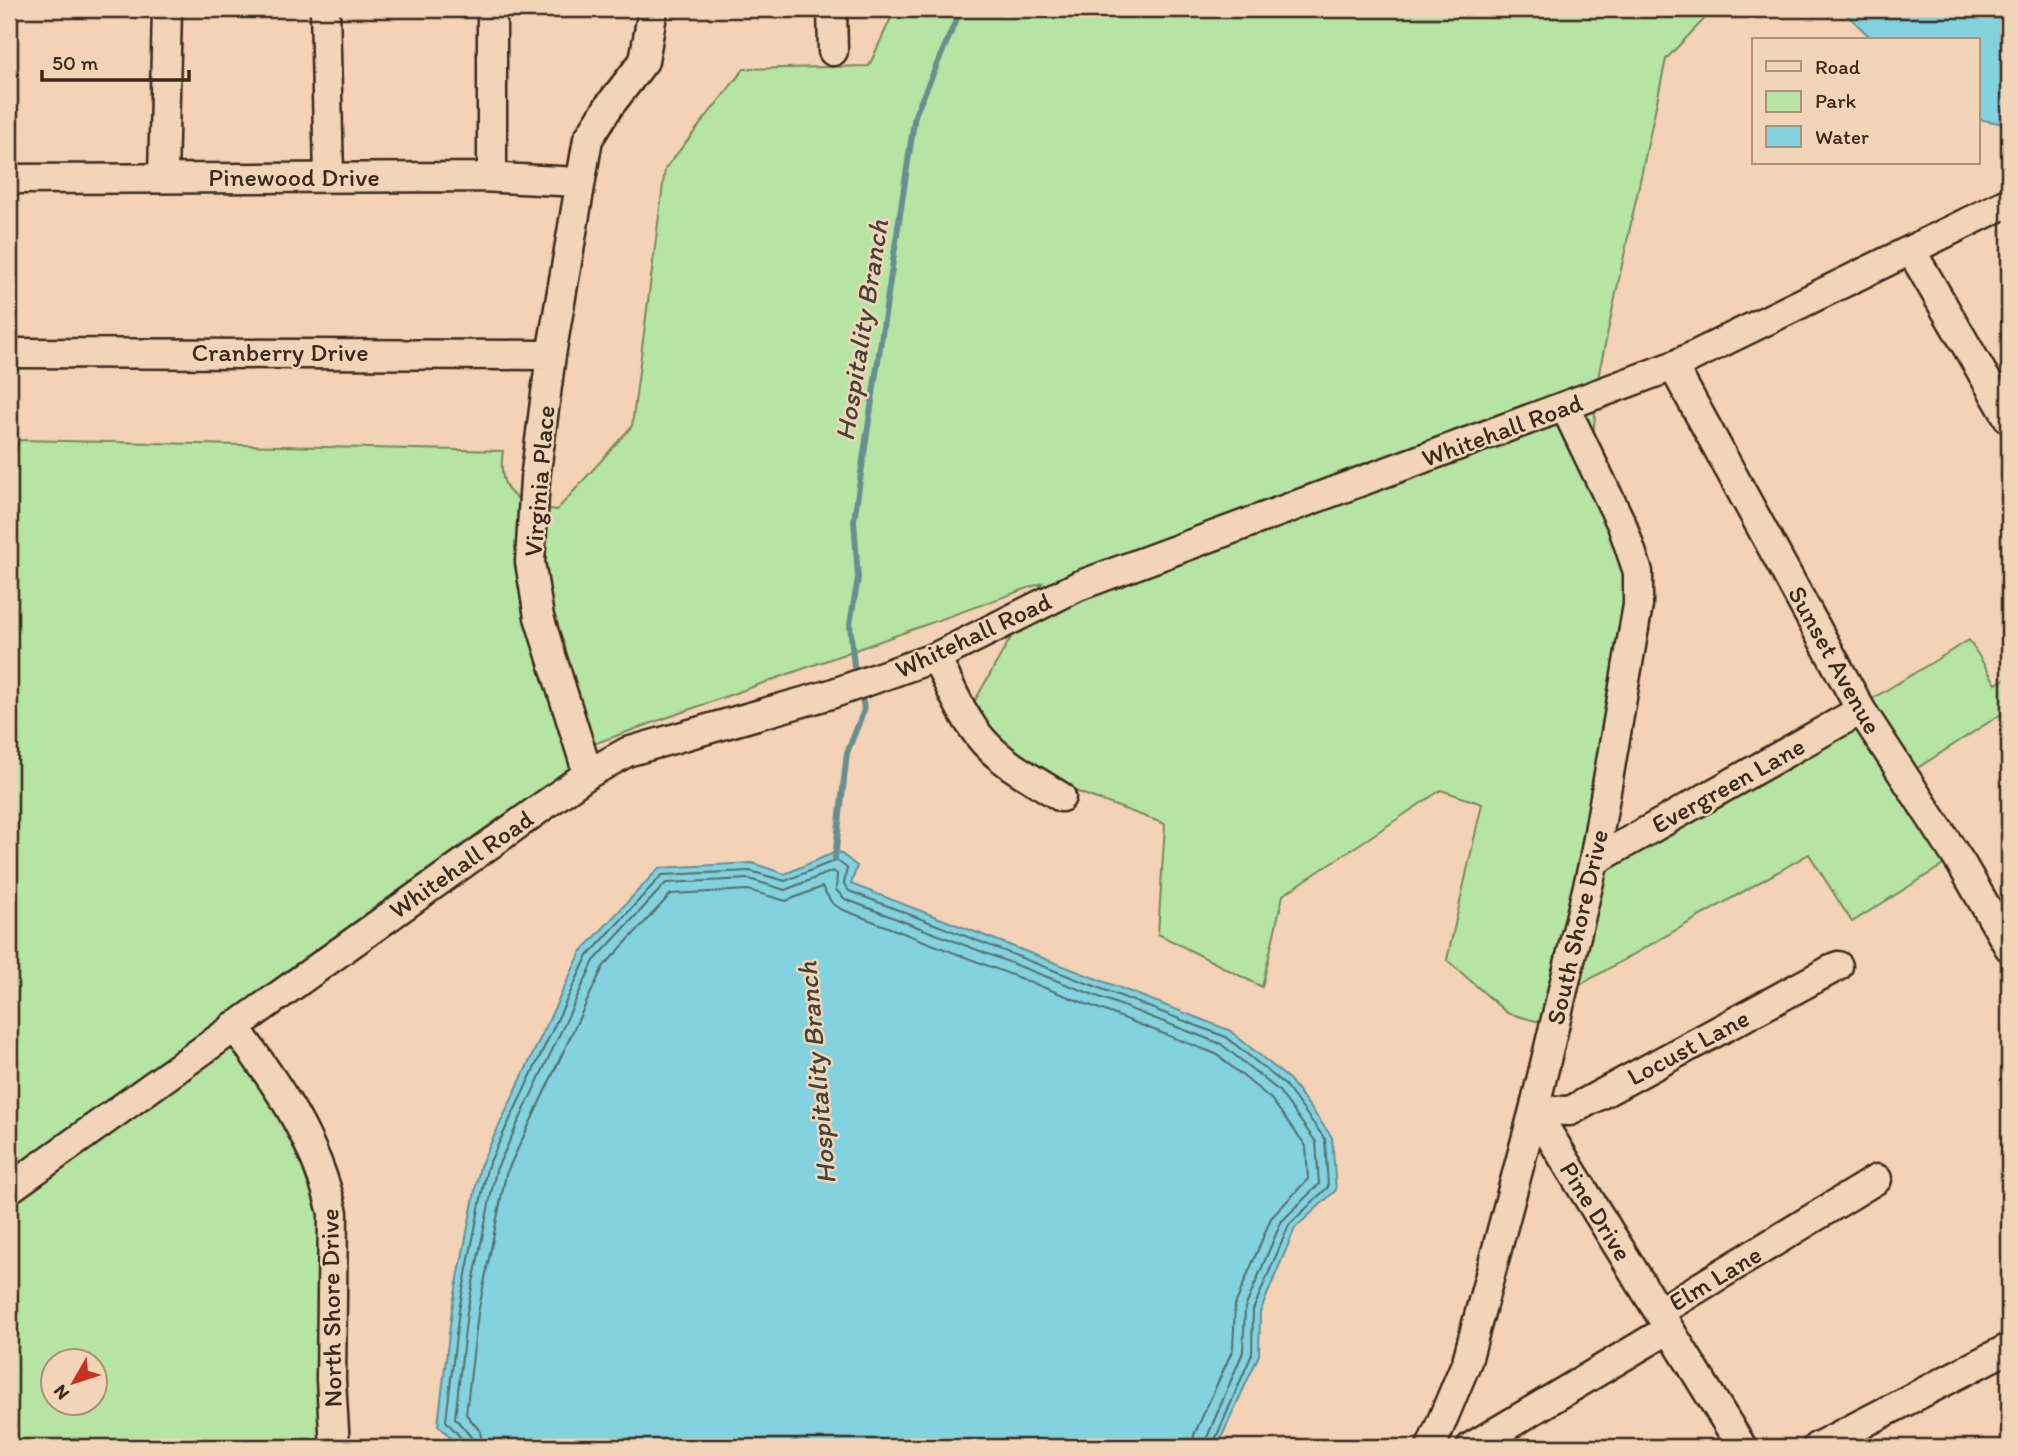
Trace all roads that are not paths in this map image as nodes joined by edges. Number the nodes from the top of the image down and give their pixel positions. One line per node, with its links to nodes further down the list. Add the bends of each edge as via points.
1 (167, 9): 9 (street)
2 (325, 9): 7 (street)
3 (492, 9): 8 (street)
4 (653, 9): 11 (street, Virginia Place, via 644,61 588,139)
5 (832, 9): 6 (street)
6 (833, 51)
7 (329, 177): 8 (street, Pinewood Drive); 9 (street, Pinewood Drive)
8 (492, 177): 11 (street, Pinewood Drive)
9 (163, 178): 10 (street, Pinewood Drive)
10 (9, 179)
11 (579, 182): 15 (street, Virginia Place)
12 (2009, 202): 13 (street, Whitehall Road)
13 (1912, 252): 16 (street, Whitehall Road); 18 (street)
14 (9, 353): 15 (street, Cranberry Drive)
15 (551, 355): 21 (street, Virginia Place, via 530,562 539,617)
16 (1673, 366): 17 (street, Whitehall Road); 20 (street, Sunset Avenue)
17 (1565, 407): 19 (street, Whitehall Road, via 1078,586); 23 (street, South Shore Drive, via 1622,525 1637,572 1637,612)
18 (2009, 419)
19 (936, 657): 21 (street, Whitehall Road, via 831,694 627,752); 22 (street, via 985,743 1007,763)
20 (1861, 710): 23 (street, Evergreen Lane); 24 (street, Sunset Avenue, via 1962,865)
21 (589, 774): 26 (street, Whitehall Road)
22 (1061, 797)
23 (1594, 861): 27 (street, South Shore Drive)
24 (2009, 947)
25 (1838, 966): 27 (street, Locust Lane, via 1570,1111)
26 (234, 1026): 29 (street, Whitehall Road); 32 (street, North Shore Drive, via 295,1114 333,1213)
27 (1534, 1110): 30 (street, Pine Drive); 33 (street, South Shore Drive, via 1470,1350)
28 (1877, 1179): 30 (street, Elm Lane)
29 (9, 1189)
30 (1664, 1320): 34 (street, Elm Lane); 35 (street, Pine Drive)
31 (2009, 1348): 36 (street)
32 (335, 1447)
33 (1431, 1447)
34 (1471, 1447)
35 (1742, 1447)
36 (1817, 1447)

